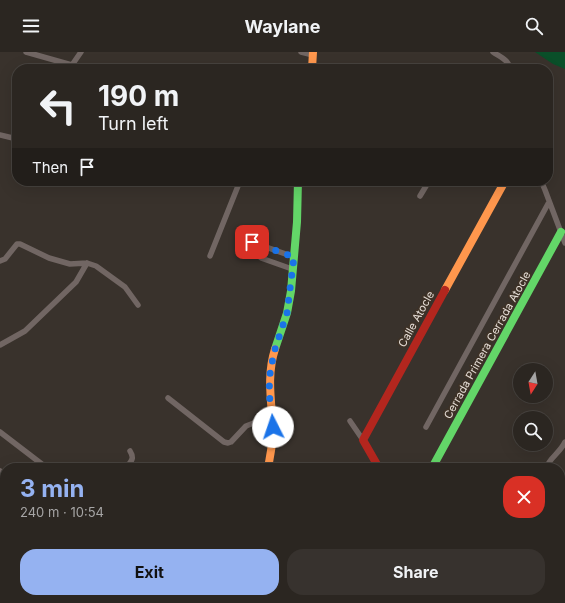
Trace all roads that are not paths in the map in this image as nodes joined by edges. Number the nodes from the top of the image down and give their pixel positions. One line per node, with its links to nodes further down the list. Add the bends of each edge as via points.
1 (26, 52): 6 (street)
2 (81, 52): 7 (street)
3 (301, 52): 5 (street)
4 (493, 52): 9 (street)
5 (313, 54): 8 (street)
6 (68, 64)
7 (73, 64)
8 (312, 64)
9 (508, 64)
10 (0, 135): 11 (street)
11 (12, 138)
12 (238, 186): 22 (street)
13 (298, 186): 23 (street)
14 (426, 186): 17 (street)
15 (502, 186): 35 (street, Calle Atocle)
16 (543, 186): 18 (street)
17 (420, 196)
18 (549, 202): 19 (street); 33 (street)
19 (561, 232): 21 (street); 42 (street, Cerrada Primera Cerrada Atocle)
20 (252, 242): 23 (street)
21 (565, 243)
22 (210, 256)
23 (294, 257): 27 (street)
24 (261, 258): 27 (street)
25 (0, 261): 26 (street, via 20,244 49,258 70,264)
26 (87, 263): 28 (street, via 96,266 124,287); 29 (street, via 76,282 25,331)
27 (292, 269): 31 (street, via 287,313 274,352 270,374)
28 (138, 305)
29 (0, 345)
30 (168, 398): 31 (street, via 228,443 246,426)
31 (272, 416): 40 (street, via 273,438)
32 (350, 422): 35 (street)
33 (426, 427)
34 (0, 432): 38 (street)
35 (363, 440): 41 (street)
36 (565, 442): 43 (street)
37 (130, 451): 39 (street, via 133,456)
38 (40, 463)
39 (129, 463)
40 (269, 463)
41 (376, 463)
42 (435, 463)
43 (548, 463)

